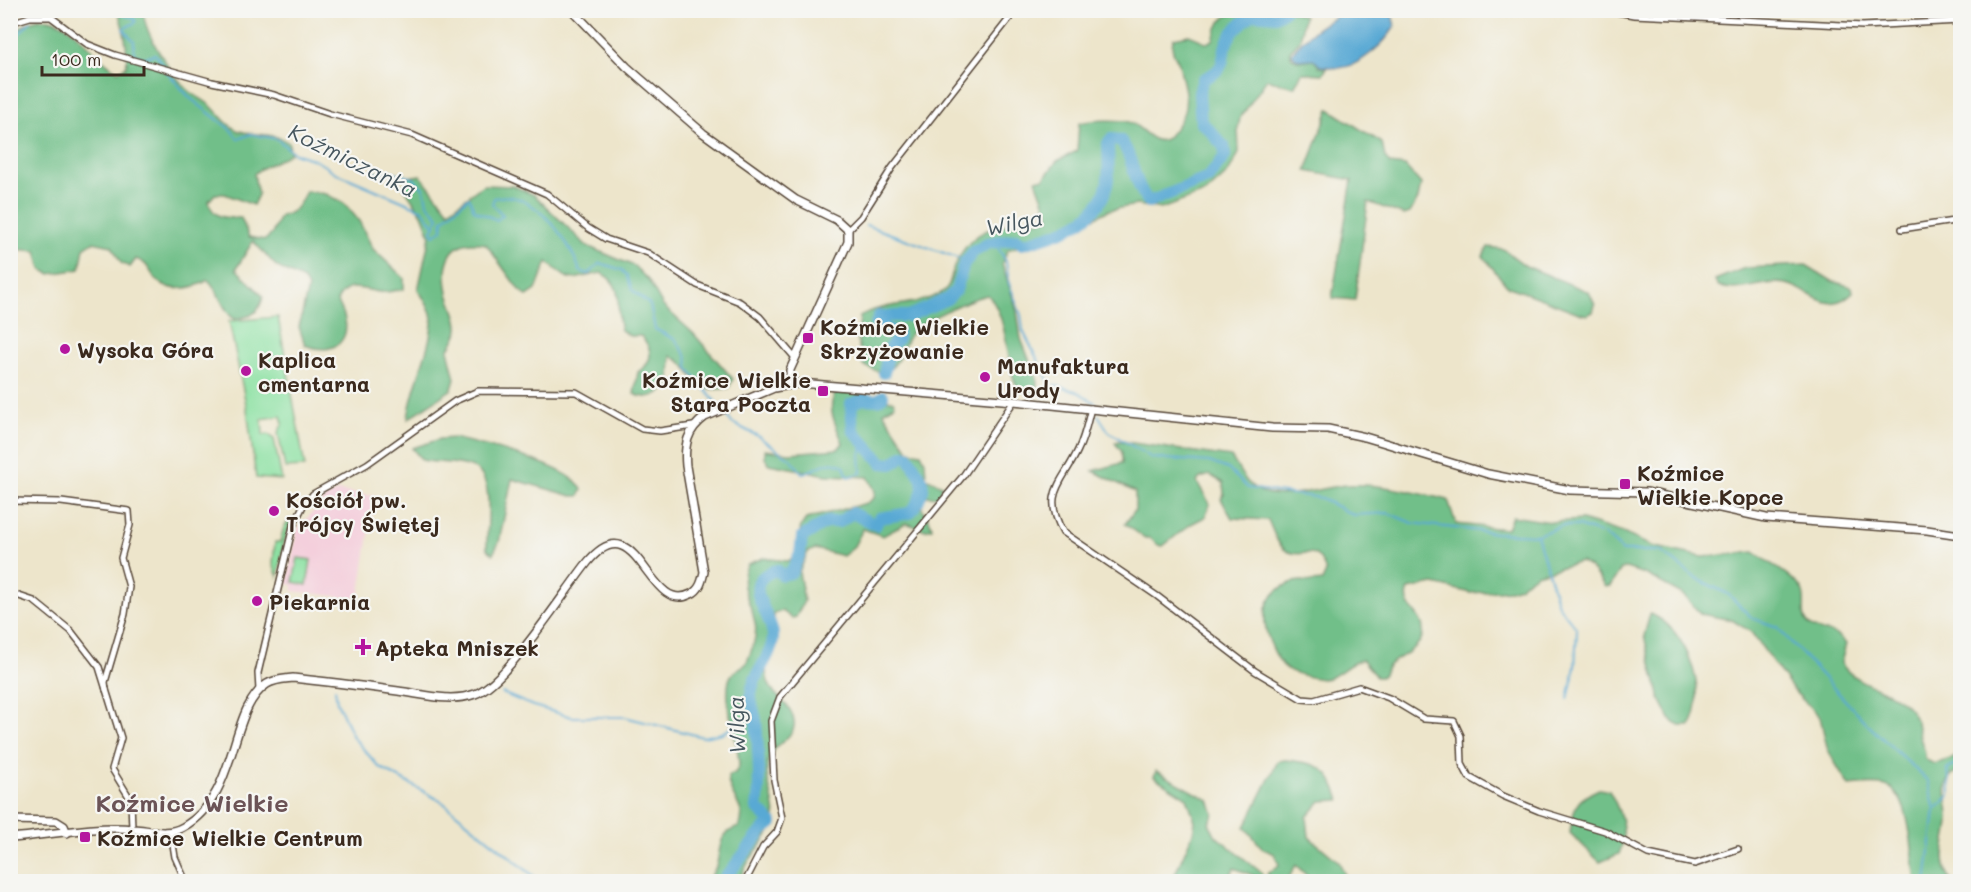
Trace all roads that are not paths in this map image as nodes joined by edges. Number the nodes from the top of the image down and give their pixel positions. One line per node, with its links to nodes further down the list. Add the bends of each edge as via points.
1 (572, 10): 8 (street, via 627,67 703,133 796,200 837,220)
2 (1016, 10): 8 (street)
3 (1606, 10): 4 (street, via 1841,26)
4 (1960, 21)
5 (10, 23): 9 (street, via 30,17 51,17 87,44 115,55 412,135 547,194 606,239 648,254 697,285 731,297 760,317)
6 (1960, 220): 7 (street)
7 (1902, 229)
8 (848, 230): 9 (street, via 848,242)
9 (795, 358): 10 (street)
10 (790, 383): 11 (street); 13 (street, via 714,413)
11 (1014, 400): 12 (street); 26 (street, via 963,476 780,698 771,721 774,780 782,818)
12 (1091, 408): 15 (street, via 1272,428 1337,430 1472,470 1570,490 1646,492 1766,518); 24 (street, via 1078,452 1054,491 1053,503 1063,532 1148,589 1255,671 1302,699 1314,700 1359,687 1389,698 1424,719 1454,721 1461,736 1462,764 1469,777 1539,811 1605,831 1648,854 1695,864)
13 (693, 426): 18 (street, via 660,431 642,429 576,392 478,391 455,401 367,464 313,494 303,506 293,526 258,674); 18 (street, via 685,454 704,572 693,593 678,597 667,594 633,553 612,545 594,556 497,678 476,694 446,697 293,678 272,681)
14 (10, 501): 17 (street, via 129,510 130,525 121,558 129,586)
15 (1960, 535)
16 (10, 593): 17 (street, via 34,601 71,631 99,668)
17 (106, 690): 20 (street, via 121,738 112,770 131,800)
18 (260, 690): 22 (street, via 244,719 218,789 196,818)
19 (10, 820): 21 (street, via 56,821)
20 (132, 829): 21 (street); 22 (street)
21 (67, 832): 23 (street)
22 (171, 832): 25 (street, via 175,857)
23 (10, 838)
24 (1738, 849)
25 (186, 882)
26 (745, 882)

